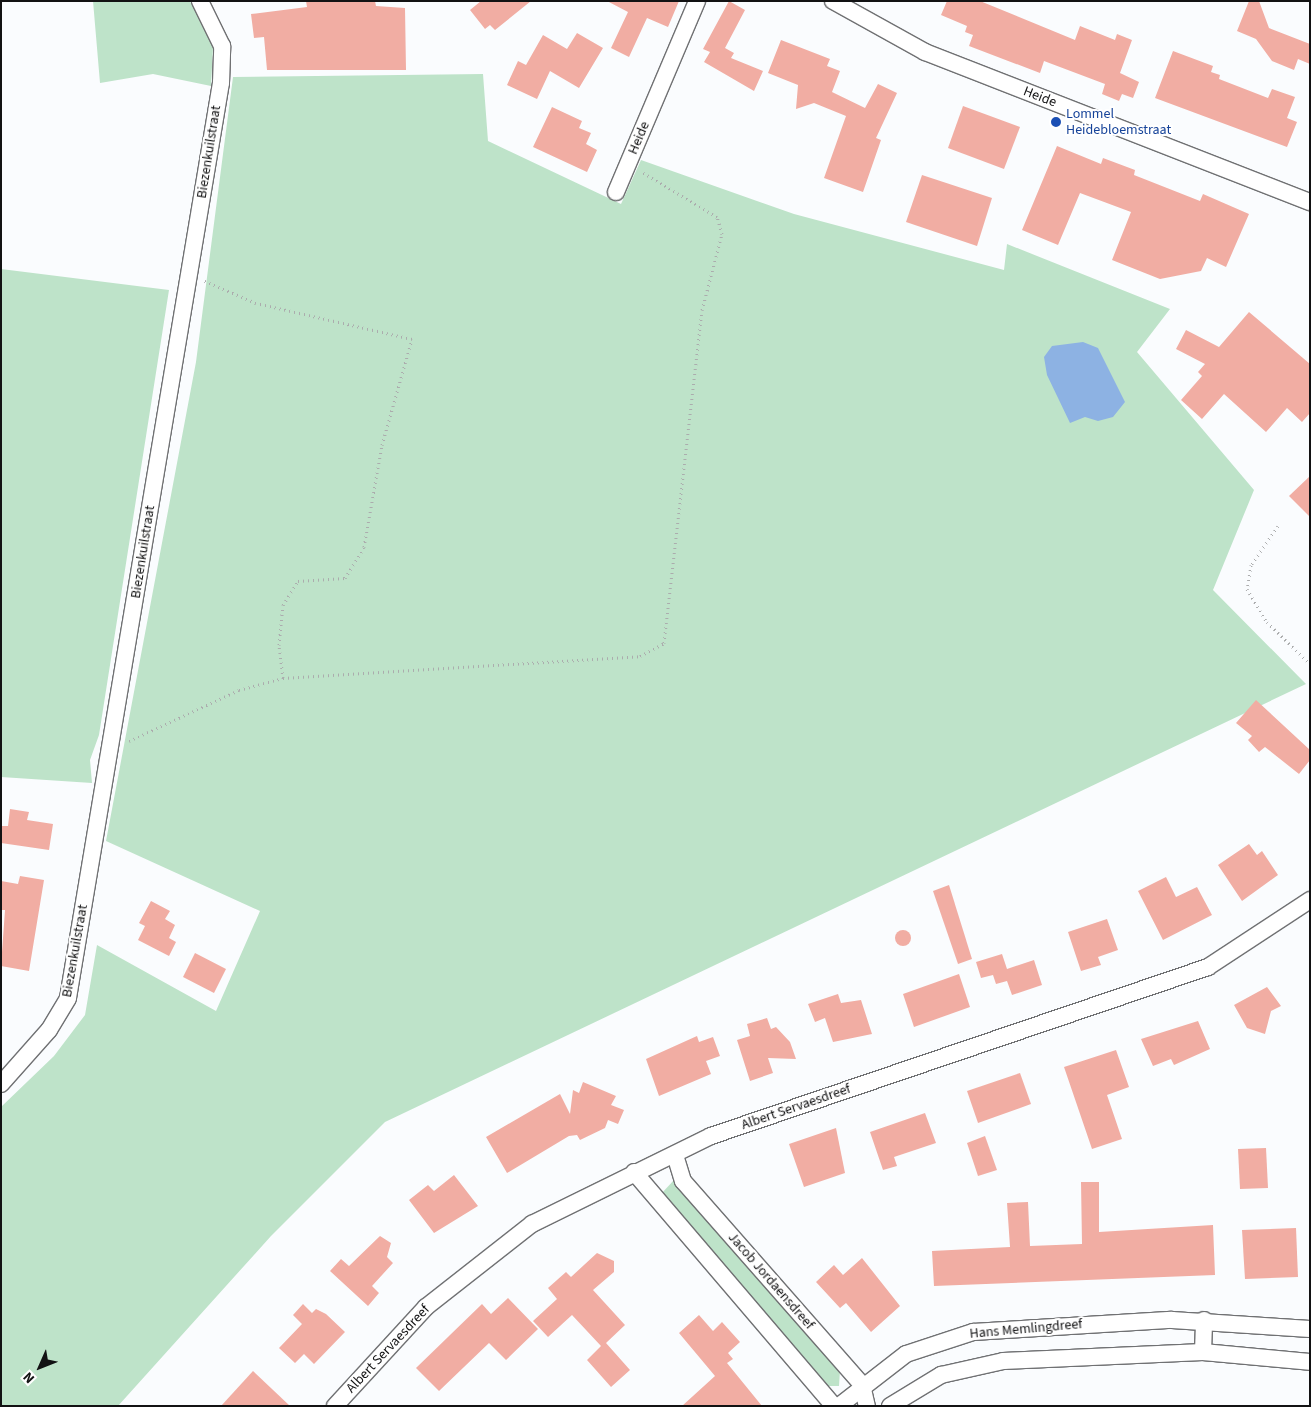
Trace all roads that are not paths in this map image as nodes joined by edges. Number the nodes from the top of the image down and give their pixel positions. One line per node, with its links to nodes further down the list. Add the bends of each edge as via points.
1 (200, 1): 7 (street, Biezenkuilstraat, via 219,36 224,60 68,998 49,1030)
2 (697, 1): 4 (street, Heide)
3 (833, 1): 5 (street, Heide, via 925,52)
4 (616, 192)
5 (1310, 202)
6 (1310, 900): 8 (street, Albert Servaesdreef, via 1208,967 711,1136)
7 (1, 1084)
8 (674, 1155): 9 (street, Albert Servaesdreef); 14 (street, Jacob Jordaensdreef, via 683,1180)
9 (634, 1172): 15 (street, Albert Servaesdreef, via 532,1224 426,1307); 16 (street)
10 (1204, 1320): 11 (street, Hans Memlingdreef); 12 (street); 14 (street, Hans Memlingdreef, via 973,1332 906,1354)
11 (1310, 1329)
12 (1203, 1352): 13 (street); 19 (street, via 972,1365 912,1388)
13 (1310, 1362)
14 (862, 1385): 17 (street, Hans Memlingdreef); 18 (street, Jacob Jordaensdreef)
15 (336, 1406)
16 (834, 1406)
17 (839, 1406)
18 (867, 1406)
19 (890, 1406)

